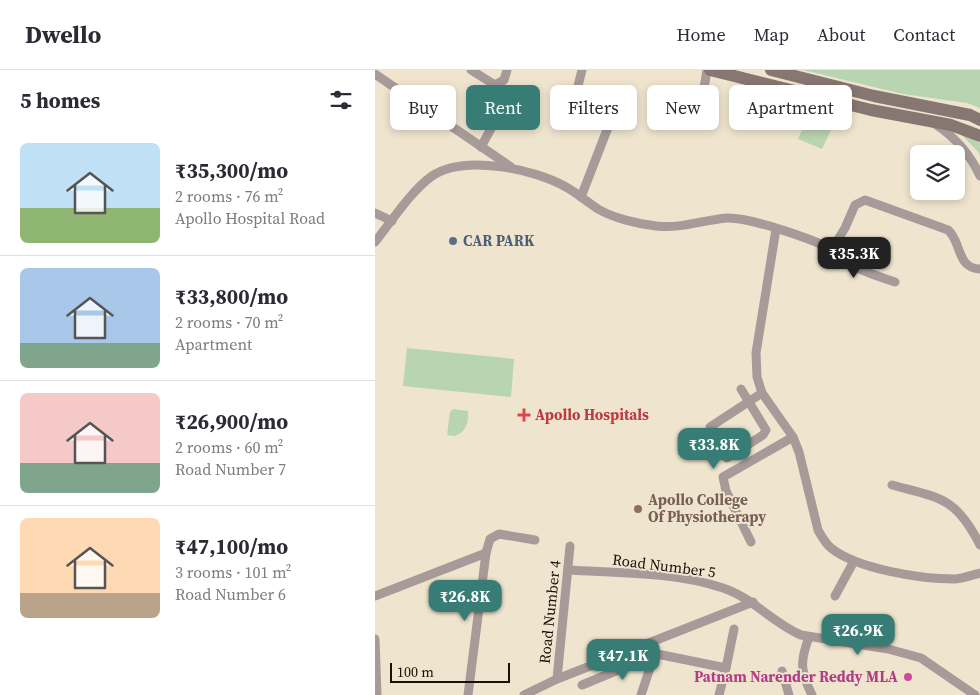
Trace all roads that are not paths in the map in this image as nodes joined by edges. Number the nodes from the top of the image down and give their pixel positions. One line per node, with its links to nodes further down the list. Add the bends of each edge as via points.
1 (471, 70): 2 (street, via 495,85 501,83)
2 (507, 70)
3 (582, 70): 7 (street)
4 (709, 70): 8 (street); 10 (main road)
5 (771, 70): 9 (main road, via 874,96 970,115)
6 (375, 74): 14 (street)
7 (578, 85)
8 (705, 85)
9 (980, 120)
10 (932, 122): 13 (main road); 16 (street, via 949,132)
11 (490, 130): 14 (street)
12 (608, 130): 17 (street)
13 (980, 136)
14 (481, 147): 15 (street)
15 (514, 169): 17 (street, via 548,178); 19 (street, via 466,165 446,169 422,184)
16 (980, 176)
17 (581, 197): 20 (street, via 607,213 656,226 681,226 727,218 744,219)
18 (375, 213): 19 (street)
19 (391, 221): 21 (street)
20 (776, 229): 22 (street); 26 (street, via 756,353 757,377)
21 (375, 242)
22 (832, 249): 23 (street, via 855,205 865,200 948,230 956,239 964,262); 24 (street, via 851,266)
23 (980, 269)
24 (895, 282)
25 (741, 390): 27 (street)
26 (762, 393): 27 (street); 29 (street)
27 (749, 401): 28 (street); 30 (street, via 765,425 765,432 731,456)
28 (709, 427)
29 (793, 437): 30 (street); 37 (street, via 804,468 818,530 832,549)
30 (743, 466): 33 (street, via 723,477)
31 (892, 485): 34 (street, via 938,497 953,505 971,526)
32 (535, 540): 36 (street, via 499,534 491,539)
33 (751, 542)
34 (980, 545)
35 (570, 546): 38 (street, Road Number 4)
36 (486, 553): 40 (street); 52 (street)
37 (854, 561): 39 (street, via 905,575 955,579); 41 (street)
38 (568, 570): 42 (street, Road Number 5, via 687,580 723,588); 49 (street, Road Number 4)
39 (980, 573)
40 (375, 596)
41 (835, 596)
42 (753, 602): 44 (street, Road Number 5, via 792,631); 49 (street)
43 (734, 629): 47 (street)
44 (809, 636): 57 (street, via 802,656 802,671); 58 (street, Road Number 5, via 921,658)
45 (375, 639): 51 (street)
46 (654, 656): 47 (street, via 660,654); 50 (street); 54 (street)
47 (726, 668): 55 (street)
48 (782, 671): 56 (street)
49 (557, 679): 53 (street)
50 (582, 685)
51 (377, 695)
52 (467, 695)
53 (524, 695)
54 (641, 695)
55 (719, 695)
56 (789, 695)
57 (813, 695)
58 (975, 695)

